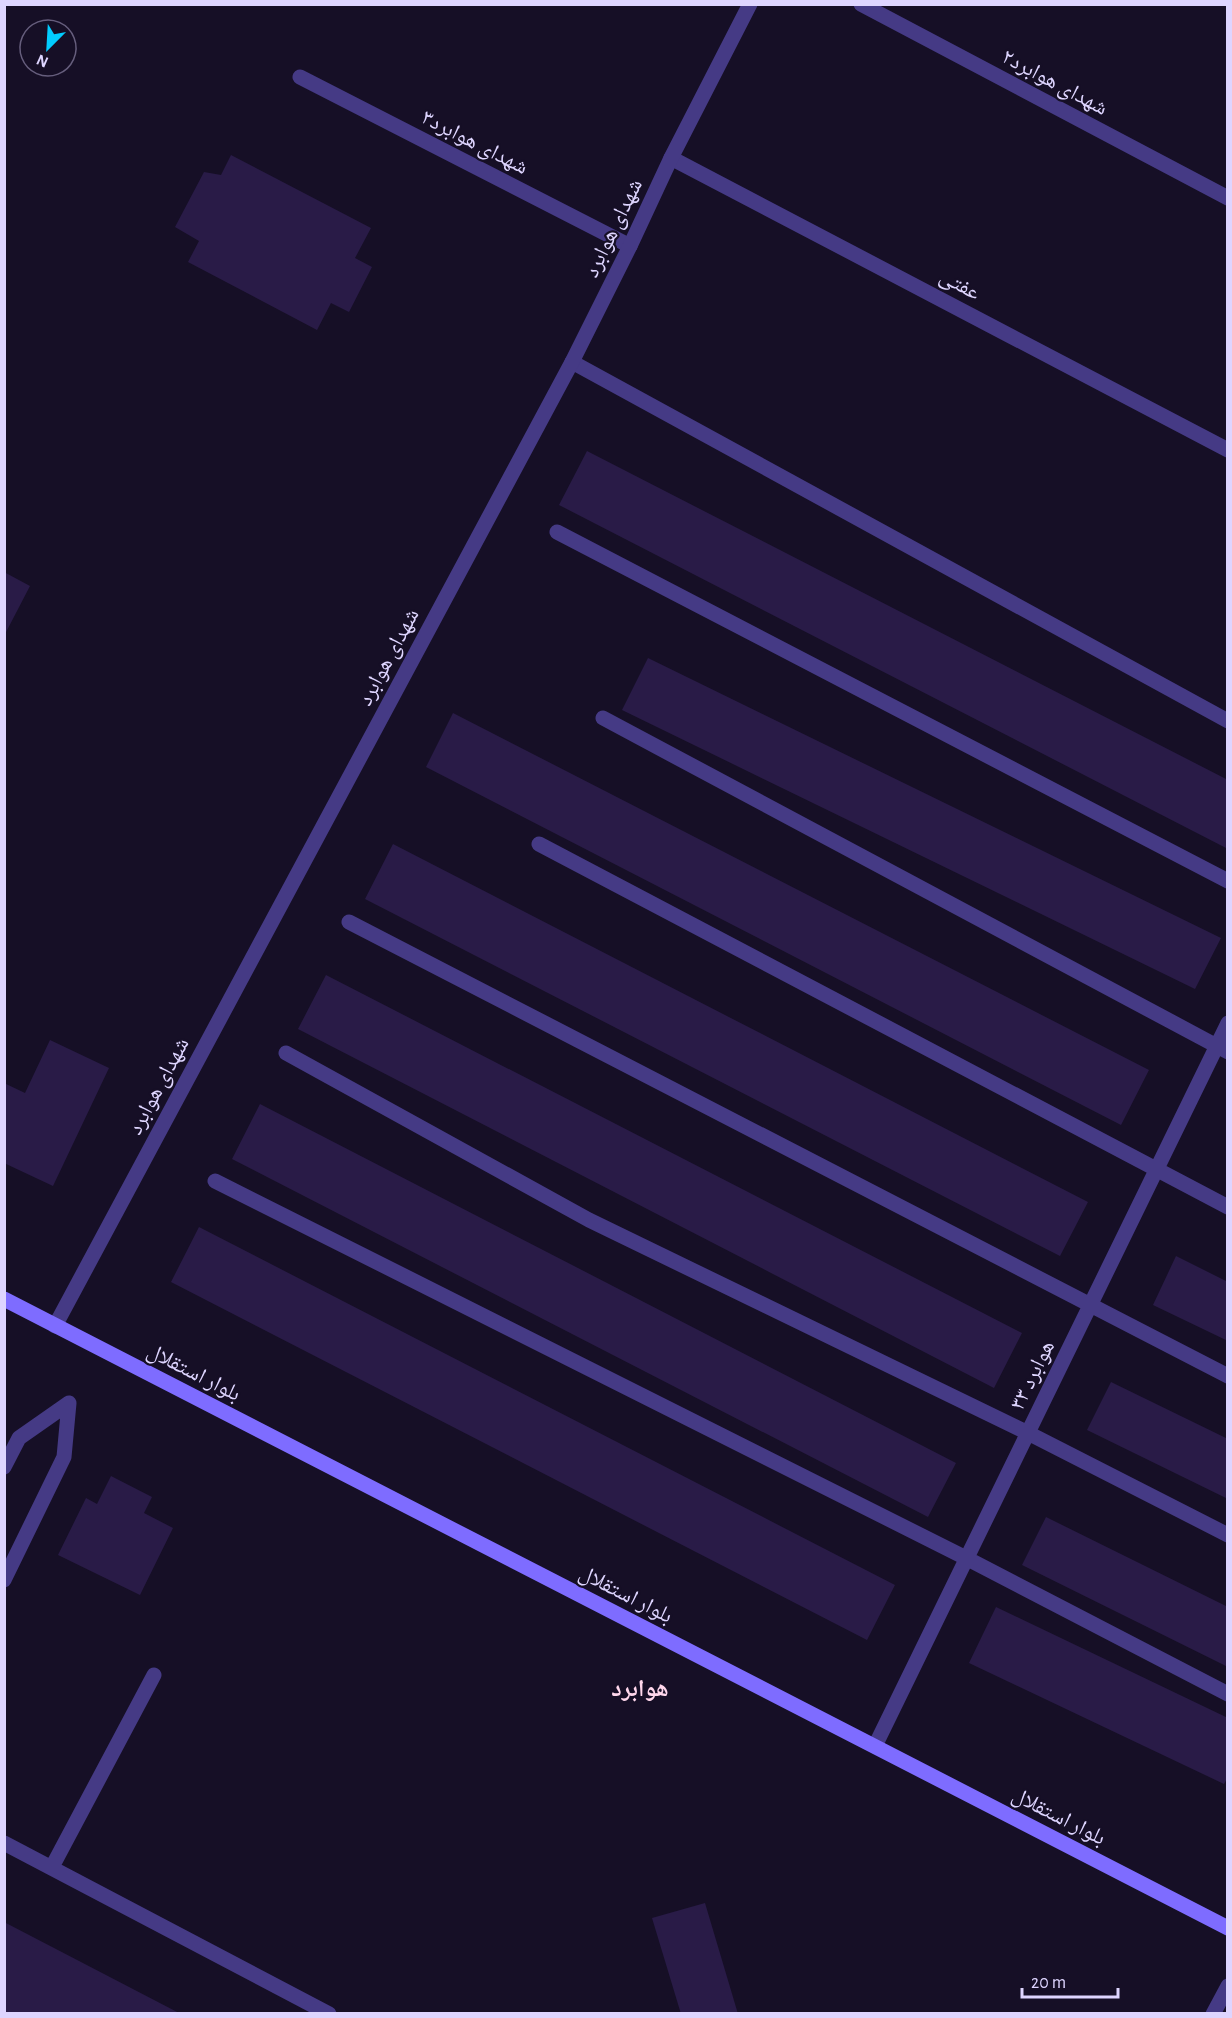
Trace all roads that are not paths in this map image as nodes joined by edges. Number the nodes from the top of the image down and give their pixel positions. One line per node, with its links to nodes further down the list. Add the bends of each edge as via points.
1 (750, 4): 4 (street, شهدای هوابرد)
2 (861, 4): 5 (street, شهدای هوابرد۲)
3 (300, 77): 6 (street, ۳شهدای هوابرد)
4 (671, 158): 6 (street, شهدای هوابرد); 8 (street, عفتی)
5 (1227, 198)
6 (630, 246): 7 (street, شهدای هوابرد)
7 (572, 362): 11 (street); 23 (street, شهدای هوابرد)
8 (1227, 450)
9 (557, 532): 13 (street)
10 (603, 718): 16 (street)
11 (1227, 721)
12 (539, 844): 18 (street)
13 (1227, 881)
14 (349, 922): 22 (street)
15 (1227, 1023): 16 (street, ۳۳ هوابرد)
16 (1222, 1049): 18 (street, ۳۳ هوابرد)
17 (286, 1053): 25 (street, via 589,1220)
18 (1157, 1171): 20 (street); 22 (street, ۳۳ هوابرد)
19 (215, 1181): 28 (street)
20 (1227, 1207)
21 (4, 1299): 23 (main road, بلوار استقلال)
22 (1091, 1305): 24 (street); 25 (street, ۳۳ هوابرد)
23 (55, 1326): 32 (main road, بلوار استقلال)
24 (1227, 1376)
25 (1028, 1433): 27 (street); 28 (street, ۳۳ هوابرد)
26 (4, 1467): 29 (street, via 19,1438 69,1403 64,1457)
27 (1227, 1535)
28 (966, 1558): 31 (street); 32 (street, ۳۳ هوابرد)
29 (4, 1580)
30 (154, 1675): 34 (street)
31 (1227, 1694)
32 (874, 1746): 35 (main road, بلوار استقلال)
33 (4, 1843): 34 (street)
34 (52, 1867): 37 (street)
35 (1227, 1928)
36 (1227, 1986): 38 (street)
37 (329, 2013)
38 (1214, 2013)

